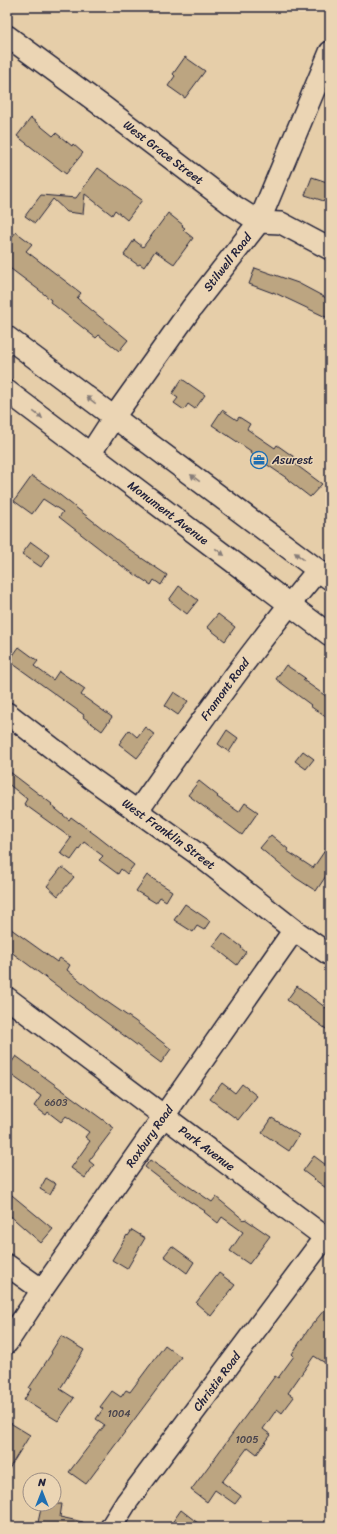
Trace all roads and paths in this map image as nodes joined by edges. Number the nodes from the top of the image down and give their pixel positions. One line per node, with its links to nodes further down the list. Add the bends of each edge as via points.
1 (7, 36): 3 (street, West Grace Street, via 231,204)
2 (330, 52): 3 (street, Stilwell Road)
3 (259, 222): 4 (street, via 281,223); 7 (street, Stilwell Road, via 191,309)
4 (330, 249)
5 (7, 338): 7 (street, one-way to 5)
6 (7, 391): 8 (street, Monument Avenue, one-way to 8)
7 (114, 417): 8 (street, Stilwell Road); 9 (street, one-way to 7)
8 (90, 454): 10 (street, Monument Avenue, one-way to 10)
9 (324, 575): 10 (street, Framont Road)
10 (289, 604): 11 (street, Monument Avenue); 13 (street, Framont Road)
11 (330, 635)
12 (7, 713): 13 (street, West Franklin Street)
13 (137, 812): 14 (street, West Franklin Street, via 196,853)
14 (294, 930): 15 (street, West Franklin Street); 17 (street, Roxbury Road)
15 (330, 955)
16 (7, 998): 17 (street, Park Avenue)
17 (164, 1116): 18 (street, Park Avenue); 20 (street, Roxbury Road)
18 (328, 1239): 22 (street, Christie Road, via 126,1503)
19 (7, 1265): 20 (street)
20 (42, 1290): 21 (street, Roxbury Road)
21 (7, 1344)
22 (111, 1527)

